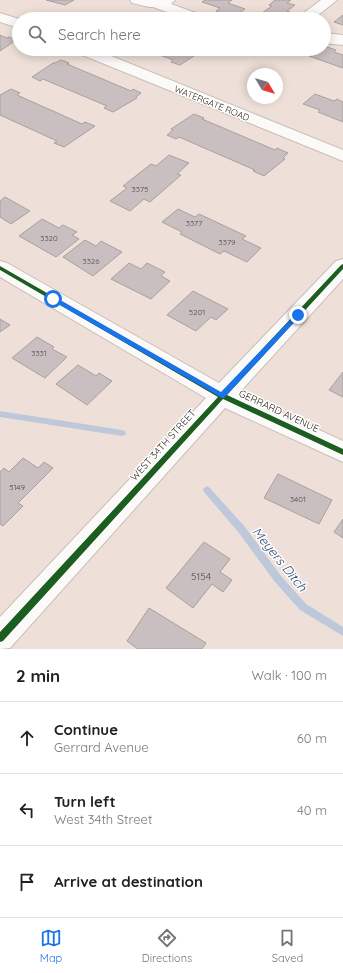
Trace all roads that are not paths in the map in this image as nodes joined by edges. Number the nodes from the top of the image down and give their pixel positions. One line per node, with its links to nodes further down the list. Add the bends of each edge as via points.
1 (137, 0): 3 (street)
2 (330, 0): 5 (street)
3 (162, 2): 4 (street)
4 (184, 12)
5 (315, 12)
6 (0, 17): 7 (street)
7 (12, 21)
8 (331, 39): 9 (street)
9 (343, 40)
10 (97, 56): 11 (street, WATERGATE ROAD)
11 (343, 156)
12 (343, 266): 14 (street, WEST 34TH STREET)
13 (0, 268): 14 (street, GERRARD AVENUE)
14 (222, 396): 15 (street, GERRARD AVENUE); 16 (street, WEST 34TH STREET)
15 (343, 452)
16 (0, 638)

